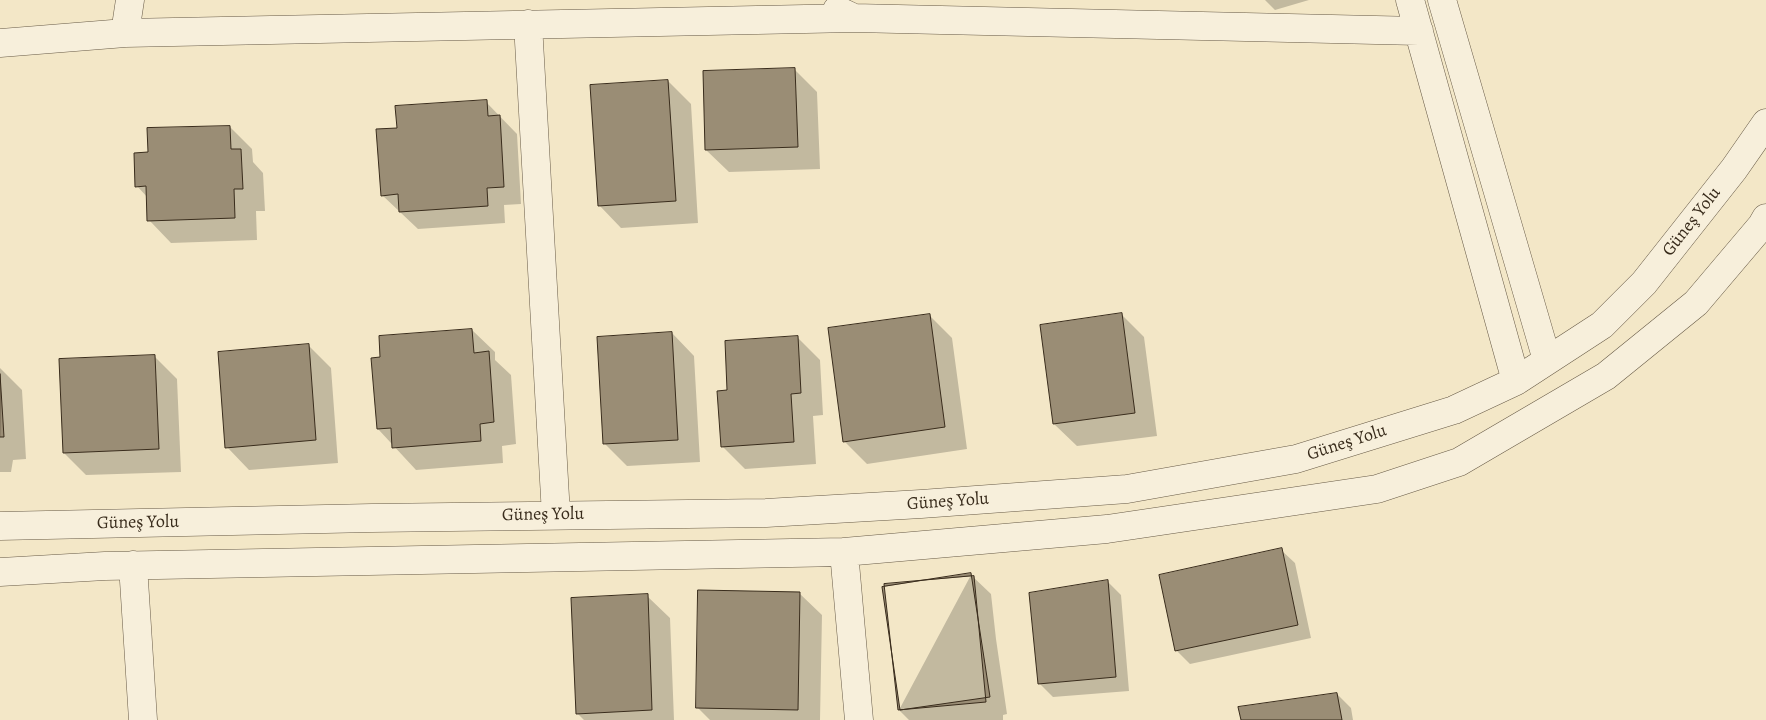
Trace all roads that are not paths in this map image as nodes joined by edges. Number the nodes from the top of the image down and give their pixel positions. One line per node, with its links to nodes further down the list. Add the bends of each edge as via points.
1 (130, 0): 8 (street)
2 (815, 0): 5 (street)
3 (1410, 0): 7 (street)
4 (1442, 0): 12 (street)
5 (854, 18): 6 (street); 7 (street)
6 (528, 24): 8 (street); 14 (street)
7 (1419, 31): 13 (street)
8 (125, 33): 9 (street)
9 (0, 43)
10 (1766, 123): 12 (street, Güneş Yolu, via 1734,169 1644,282 1602,325)
11 (1766, 218): 16 (street, via 1696,302 1606,376 1459,462 1377,489 1107,530)
12 (1547, 360): 13 (street, Güneş Yolu)
13 (1516, 381): 14 (street, Güneş Yolu, via 1454,410 1296,459 1127,489 766,513)
14 (556, 515): 15 (street, Güneş Yolu)
15 (0, 526)
16 (844, 552): 17 (street); 20 (street)
17 (133, 565): 18 (street); 19 (street)
18 (0, 572)
19 (143, 720)
20 (859, 720)

